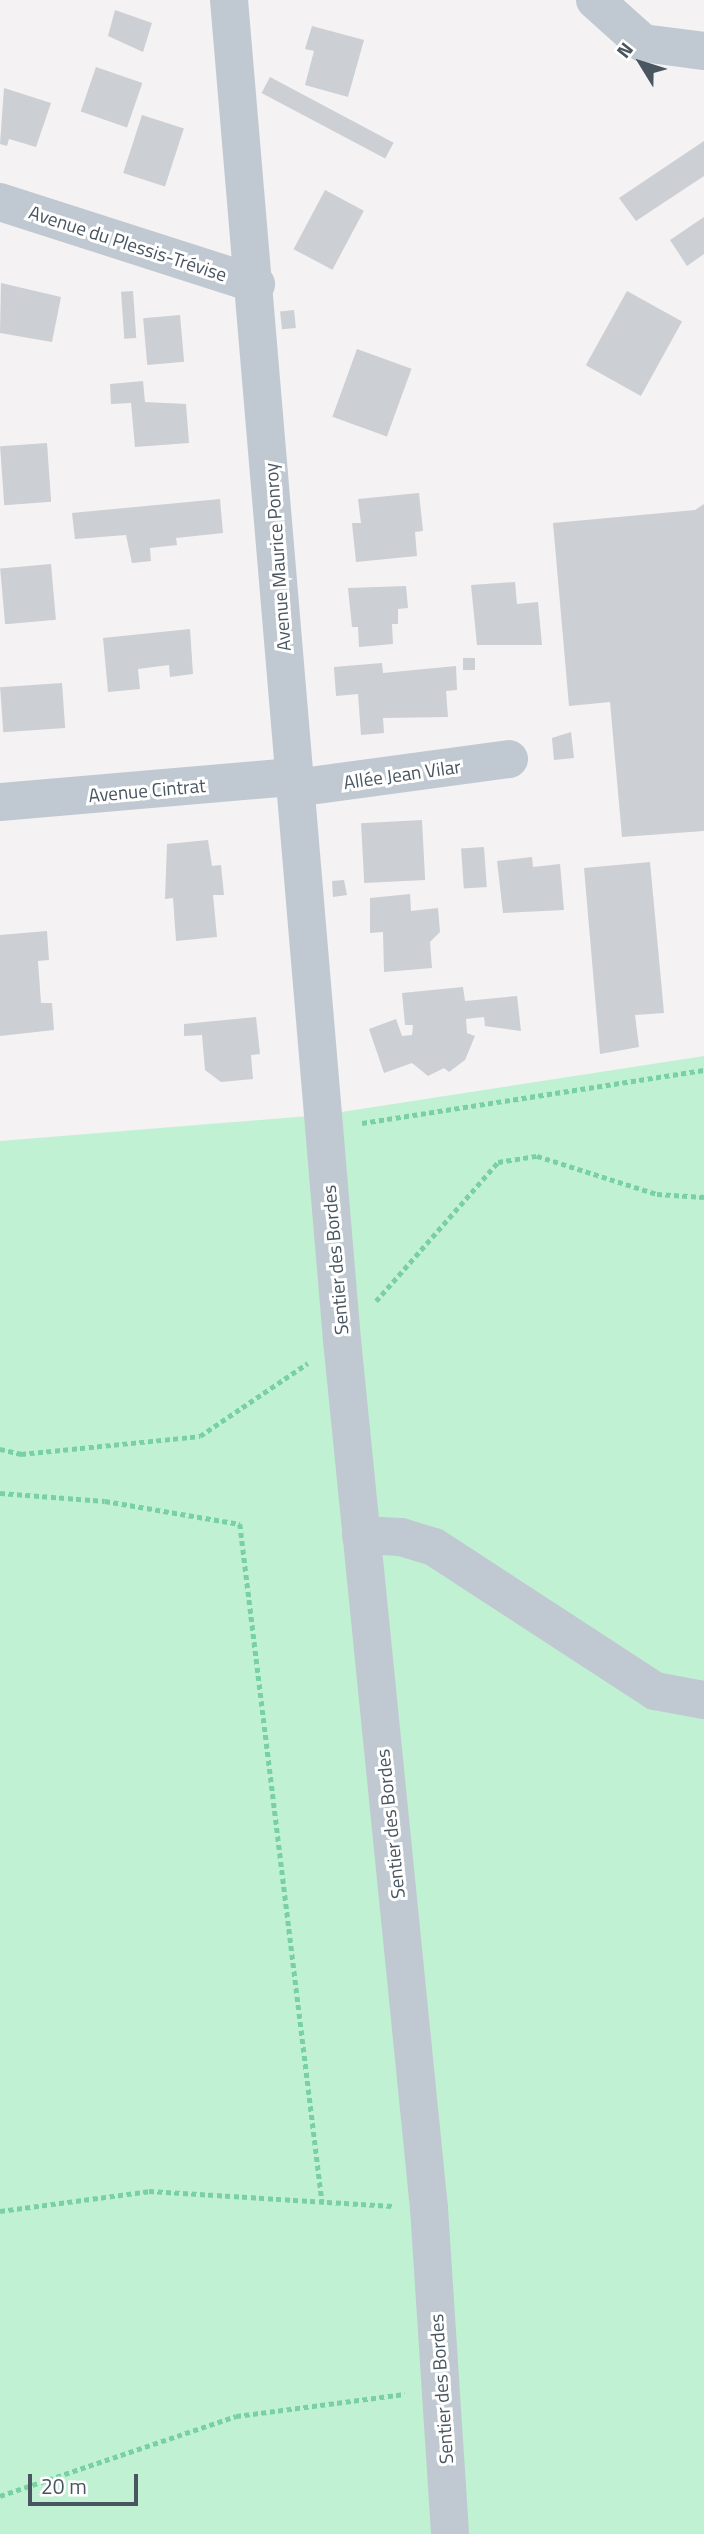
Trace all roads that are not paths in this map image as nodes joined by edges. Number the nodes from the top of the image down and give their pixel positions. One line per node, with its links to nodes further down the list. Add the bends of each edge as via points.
1 (229, 0): 5 (street, Avenue Maurice Ponroy)
2 (595, 0): 3 (street, via 643,43)
3 (704, 51)
4 (0, 202): 5 (street, Avenue du Plessis-Trévise)
5 (256, 284): 7 (street, Avenue Maurice Ponroy)
6 (509, 759): 7 (street, Allée Jean Vilar)
7 (294, 783): 8 (street, Avenue Cintrat); 9 (street, Avenue Maurice Ponroy)
8 (0, 802)
9 (323, 1122): 10 (street, Sentier des Bordes)
10 (361, 1535): 11 (street, via 401,1537 434,1547 655,1691); 12 (street, Sentier des Bordes, via 429,2208)
11 (704, 1700)
12 (450, 2534)

